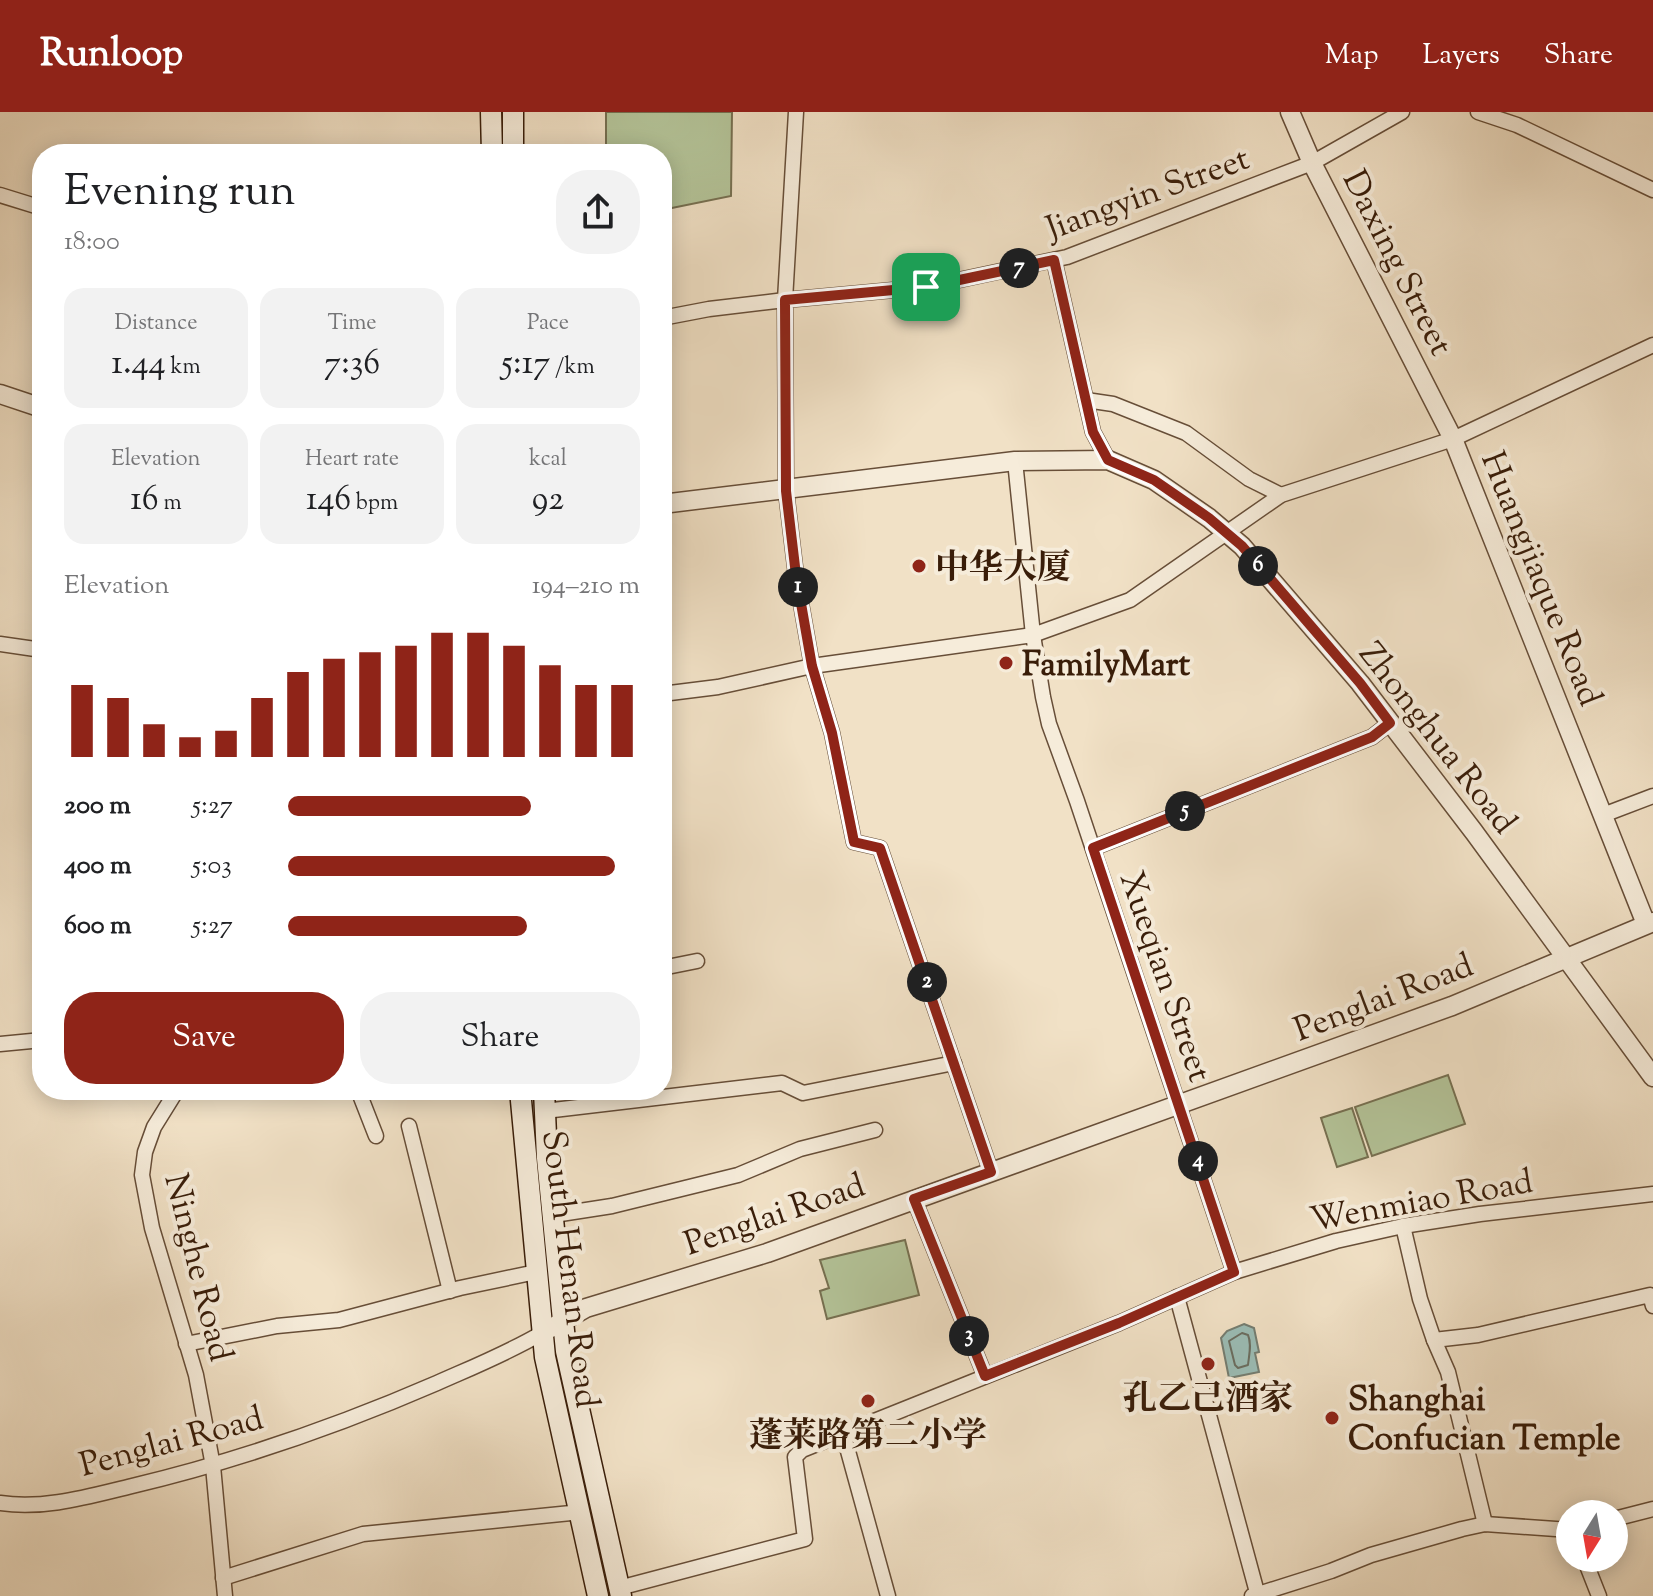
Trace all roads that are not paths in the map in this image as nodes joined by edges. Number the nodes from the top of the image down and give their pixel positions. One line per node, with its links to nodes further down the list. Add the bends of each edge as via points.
1 (491, 112): 7 (main road)
2 (513, 112): 8 (main road)
3 (796, 112): 14 (street)
4 (1290, 112): 9 (street, Daxing Street)
5 (1402, 112): 9 (street, Jiangyin Street)
6 (1478, 112): 10 (street, via 1517,125)
7 (492, 144)
8 (513, 144)
9 (1312, 163): 13 (street, Jiangyin Street); 20 (street, Daxing Street)
10 (1653, 190)
11 (0, 195): 12 (street)
12 (32, 205)
13 (1054, 260): 14 (street, Jiangyin Street, via 926,287); 18 (street)
14 (785, 300): 15 (street, Jiangyin Street); 23 (street)
15 (672, 317)
16 (1653, 345): 20 (street)
17 (0, 394): 19 (street)
18 (1086, 400): 21 (street, via 1093,432); 24 (street, via 1113,404 1186,433 1249,479)
19 (32, 405)
20 (1453, 439): 24 (street, Huangjiaque Road); 34 (street, Huangjiaque Road)
21 (1108, 460): 22 (street, Zhonghua Road); 26 (street, Zhonghua Road, via 1154,480)
22 (1015, 461): 23 (street, Zhonghua Road); 27 (street, Xueqian Street)
23 (786, 491): 25 (street, Zhonghua Road); 30 (street)
24 (1281, 495): 26 (street, Huangjiaque Road)
25 (672, 503)
26 (1226, 532): 27 (street, Huangjiaque Road, via 1130,600); 32 (street, Zhonghua Road)
27 (1033, 635): 30 (street, Huangjiaque Road); 35 (street, Xueqian Street, via 1049,724)
28 (0, 644): 29 (street)
29 (32, 649)
30 (812, 666): 31 (street, Huangjiaque Road); 42 (street, via 854,842 880,848)
31 (672, 693)
32 (1390, 723): 35 (street, via 1372,737); 37 (street, Zhonghua Road)
33 (1653, 796): 34 (street)
34 (1603, 815): 36 (street, Huangjiaque Road)
35 (1093, 848): 50 (street, Xueqian Street)
36 (1650, 923): 37 (street, Penglai Road)
37 (1566, 959): 43 (street, Zhonghua Road); 50 (street, Penglai Road)
38 (697, 961): 39 (street)
39 (672, 966)
40 (32, 1041): 41 (street)
41 (0, 1044)
42 (954, 1063): 44 (street, via 803,1093 782,1083); 55 (street)
43 (1653, 1077)
44 (672, 1096)
45 (171, 1100): 68 (street, Ninghe Road, via 154,1127 142,1175)
46 (361, 1100): 54 (street)
47 (521, 1100): 60 (main road, South Henan Road)
48 (544, 1100): 51 (main road, South Henan Road)
49 (638, 1100): 51 (street)
50 (1179, 1105): 55 (street, Penglai Road); 61 (street, Xueqian Street)
51 (545, 1111): 58 (main road, South Henan Road)
52 (409, 1126): 62 (street)
53 (875, 1130): 58 (street, via 800,1149 738,1175)
54 (376, 1136)
55 (991, 1172): 57 (street, Penglai Road)
56 (1653, 1194): 59 (street, Wenmiao Road)
57 (914, 1199): 65 (street, Penglai Road, via 767,1253 586,1308); 69 (street)
58 (554, 1215): 65 (main road, South Henan Road)
59 (1403, 1226): 61 (street, Wenmiao Road); 67 (street)
60 (536, 1272): 62 (street); 66 (main road, South Henan Road)
61 (1234, 1272): 63 (street, Wenmiao Road)
62 (450, 1291): 68 (street, via 339,1320)
63 (1177, 1297): 69 (street, Wenmiao Road); 81 (street)
64 (1653, 1306): 67 (street, via 1650,1295 1478,1335)
65 (563, 1321): 66 (street, Penglai Road); 80 (main road, South Henan Road)
66 (542, 1333): 71 (street, Penglai Road, via 362,1415); 74 (main road, South Henan Road)
67 (1434, 1340): 76 (street, via 1448,1372)
68 (186, 1344): 71 (street, Ninghe Road)
69 (985, 1376): 70 (street, Wenmiao Road)
70 (843, 1433): 80 (street, Wenmiao Road, via 795,1457 805,1539); 84 (street)
71 (213, 1466): 72 (street, Penglai Road, via 66,1501); 79 (street, Ninghe Road)
72 (0, 1503)
73 (1653, 1509): 75 (street)
74 (581, 1512): 79 (street, via 363,1534); 83 (main road, South Henan Road)
75 (1628, 1515)
76 (1485, 1524): 77 (street); 81 (street, via 1371,1555)
77 (1556, 1529)
78 (1590, 1572): 85 (street)
79 (223, 1578): 82 (street, Ninghe Road)
80 (620, 1592)
81 (1256, 1595)
82 (225, 1596)
83 (598, 1596)
84 (888, 1596)
85 (1599, 1596)

